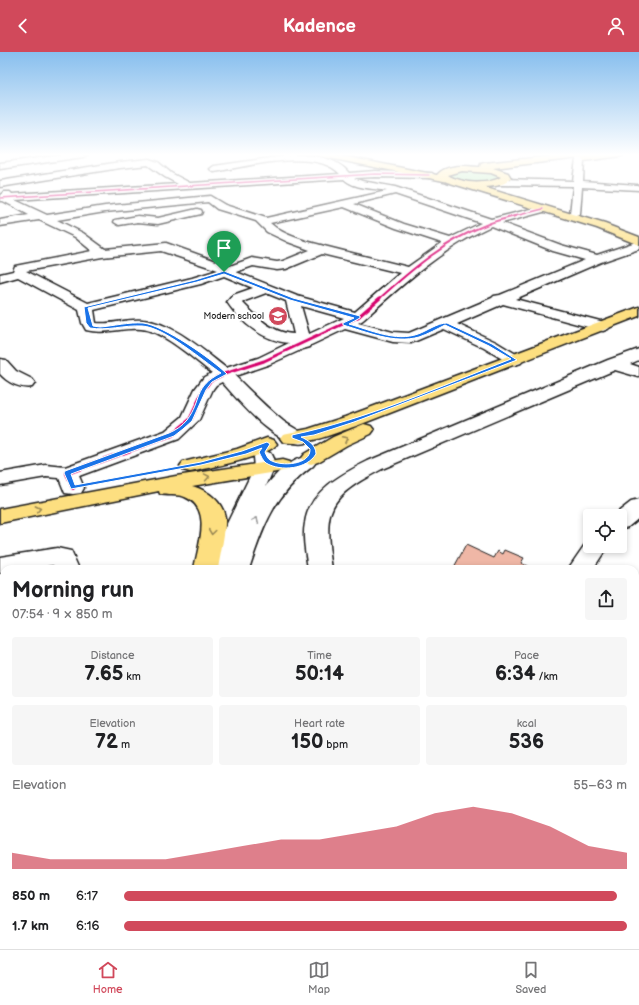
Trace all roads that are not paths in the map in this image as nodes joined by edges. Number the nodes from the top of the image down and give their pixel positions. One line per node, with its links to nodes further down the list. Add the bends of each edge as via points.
1 (36, 196): 7 (street)
2 (377, 196): 9 (street)
3 (410, 196): 10 (street)
4 (500, 196): 12 (main road)
5 (516, 196): 13 (main road)
6 (577, 196): 13 (street)
7 (3, 198): 15 (street)
8 (223, 202): 15 (street, via 210,198); 17 (street); 19 (street, via 158,221 138,219)
9 (345, 202): 16 (street); 17 (street)
10 (435, 203): 11 (street); 20 (street)
11 (415, 209)
12 (543, 209): 20 (street); 22 (main road, via 601,226)
13 (575, 214): 21 (main road)
14 (395, 215): 16 (street)
15 (41, 218): 18 (street); 26 (street, via 75,233)
16 (381, 219): 23 (street)
17 (261, 221): 25 (street, via 277,234)
18 (0, 223)
19 (111, 223)
20 (489, 223): 23 (street); 28 (street, via 557,248)
21 (639, 234)
22 (639, 241)
23 (451, 242): 29 (street)
24 (639, 245): 28 (street)
25 (322, 250): 30 (street, via 282,266 252,262); 31 (street)
26 (102, 253): 30 (street, via 166,247); 32 (street, via 32,266 20,269)
27 (412, 256): 29 (street)
28 (597, 259): 36 (street)
29 (426, 260): 31 (street)
30 (227, 271): 34 (street); 37 (street)
31 (410, 271): 39 (street)
32 (19, 273): 33 (street); 37 (street)
33 (0, 278)
34 (265, 289): 35 (street); 44 (street, via 238,298 234,302 249,317 276,336)
35 (292, 299): 39 (street); 44 (street)
36 (499, 299): 42 (street); 43 (street)
37 (86, 308): 50 (street, via 91,327 143,324 154,327 173,336)
38 (639, 311): 43 (main road)
39 (358, 317): 41 (street)
40 (639, 323): 55 (main road, one-way to 40, via 353,434)
41 (345, 324): 42 (street, via 393,338 402,338 418,336); 44 (street)
42 (445, 324): 46 (street, via 490,345)
43 (603, 326): 46 (main road)
44 (303, 342): 50 (street, via 264,361)
45 (639, 354): 48 (street)
46 (514, 360): 53 (main road, via 346,423)
47 (0, 364): 51 (street, via 10,374)
48 (614, 364): 49 (street); 69 (street, via 375,465 339,486 318,512 316,524)
49 (639, 372)
50 (224, 374): 52 (street); 57 (street, via 210,381 190,420 172,435)
51 (26, 383)
52 (257, 409): 53 (street); 54 (street, via 269,430)
53 (294, 438): 54 (main road, via 281,438); 55 (main road, via 305,441 313,449 313,454)
54 (269, 456): 55 (main road, via 298,465); 57 (main road, via 244,453 214,460); 58 (main road, one-way to 54); 67 (street)
55 (308, 460): 68 (street, one-way to 55, via 268,496 290,472)
56 (0, 479): 57 (street, via 46,471)
57 (70, 480): 59 (main road)
58 (133, 490): 61 (main road, one-way to 58); 66 (main road, one-way to 66, via 187,490 208,504 214,519)
59 (0, 502)
60 (639, 507): 62 (street)
61 (0, 516)
62 (627, 516)
63 (591, 553): 70 (street)
64 (0, 565): 65 (street, via 57,556 62,557)
65 (65, 565)
66 (207, 565)
67 (219, 565)
68 (239, 565)
69 (320, 565)
70 (583, 565)

